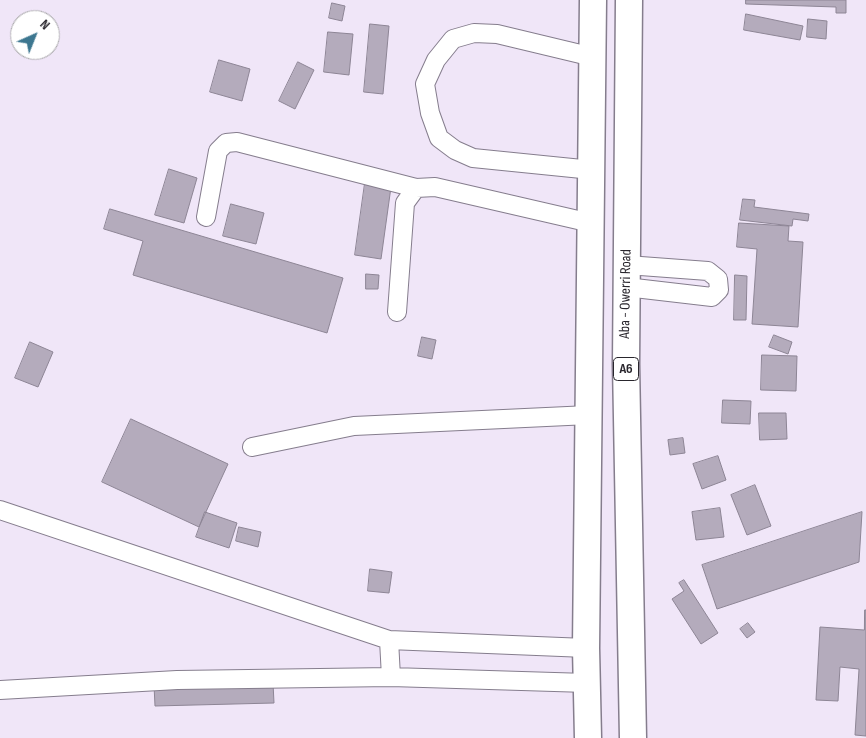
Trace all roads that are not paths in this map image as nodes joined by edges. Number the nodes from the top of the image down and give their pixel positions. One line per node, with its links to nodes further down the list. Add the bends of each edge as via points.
1 (593, 0): 3 (highway)
2 (629, 0): 18 (highway, Aba - Owerri Road / A6, via 626,364)
3 (593, 57): 4 (highway); 4 (lane, via 497,34 474,33 453,39 436,60 425,84 438,138 455,150 472,158)
4 (592, 170): 7 (highway)
5 (416, 188): 6 (lane, via 237,142 226,143 218,151); 7 (lane, via 435,187); 8 (lane, via 405,203)
6 (206, 217)
7 (591, 223): 9 (highway)
8 (397, 312)
9 (589, 415): 10 (lane, via 354,426); 13 (highway)
10 (252, 447)
11 (0, 510): 12 (lane)
12 (389, 640): 13 (lane); 14 (lane)
13 (586, 648): 15 (highway)
14 (391, 677): 15 (lane); 16 (lane, via 177,680)
15 (587, 683): 17 (highway)
16 (0, 690)
17 (588, 738)
18 (633, 738)

